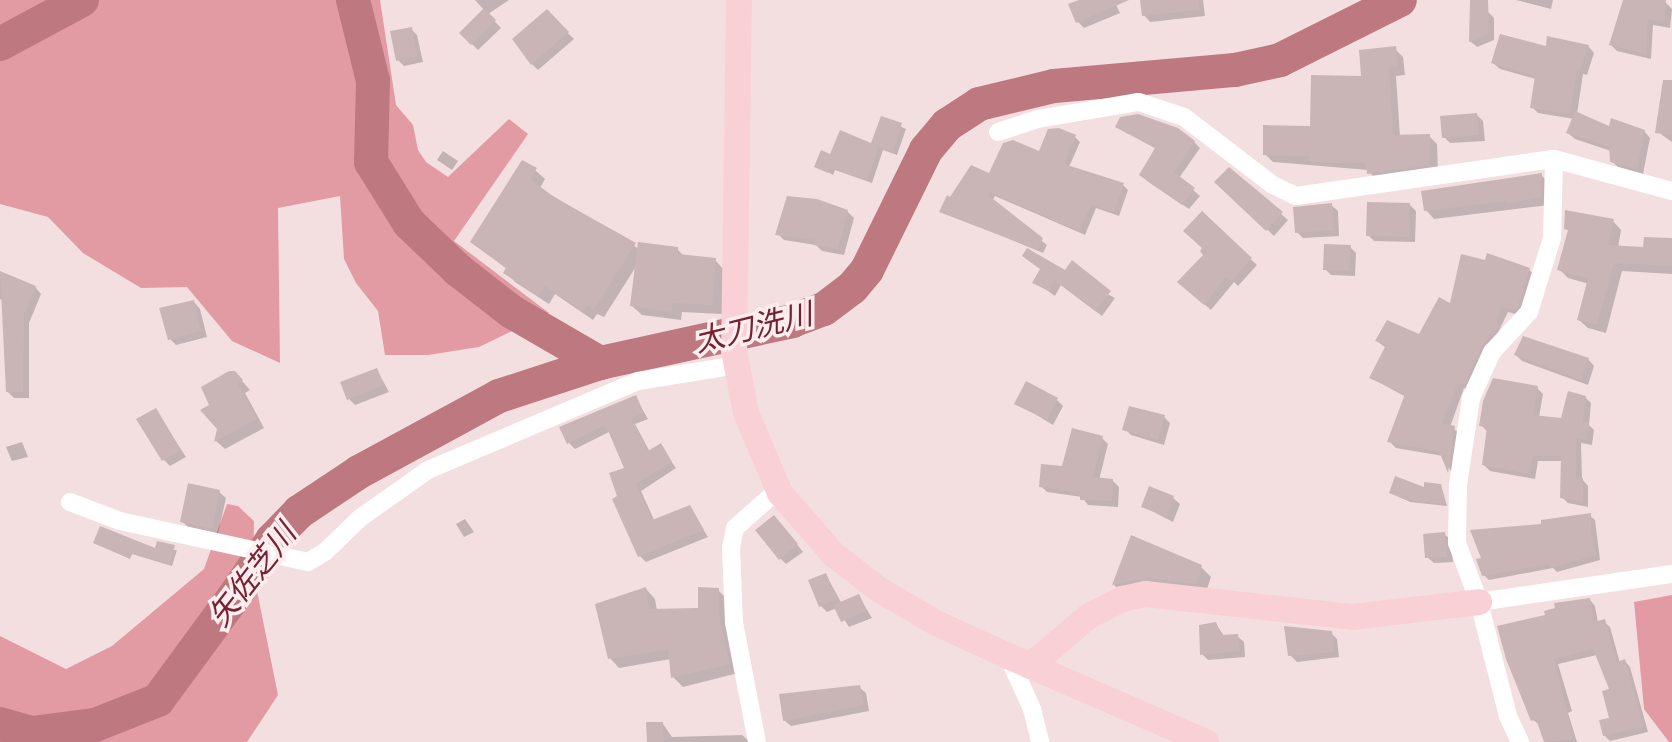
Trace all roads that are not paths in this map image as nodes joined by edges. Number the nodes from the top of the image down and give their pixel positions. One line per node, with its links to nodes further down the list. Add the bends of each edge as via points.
1 (739, 0): 5 (street)
2 (998, 132): 3 (street, via 1038,119 1139,102 1184,117 1273,185 1296,196)
3 (1554, 159): 4 (street); 9 (street, via 1552,238 1529,312 1492,352 1471,398 1458,485 1457,543)
4 (1672, 191)
5 (736, 358): 6 (street, via 746,413); 7 (street, via 638,381 428,470 308,562 120,521)
6 (780, 493): 10 (street, via 833,554 878,589); 11 (street, via 735,528 731,548 734,623)
7 (70, 502)
8 (1672, 574): 9 (street)
9 (1479, 602): 10 (street, via 1352,617 1145,594 1089,616); 14 (street, via 1508,716)
10 (1019, 661): 12 (street); 13 (street)
11 (757, 742)
12 (1040, 742)
13 (1206, 742)
14 (1520, 742)

